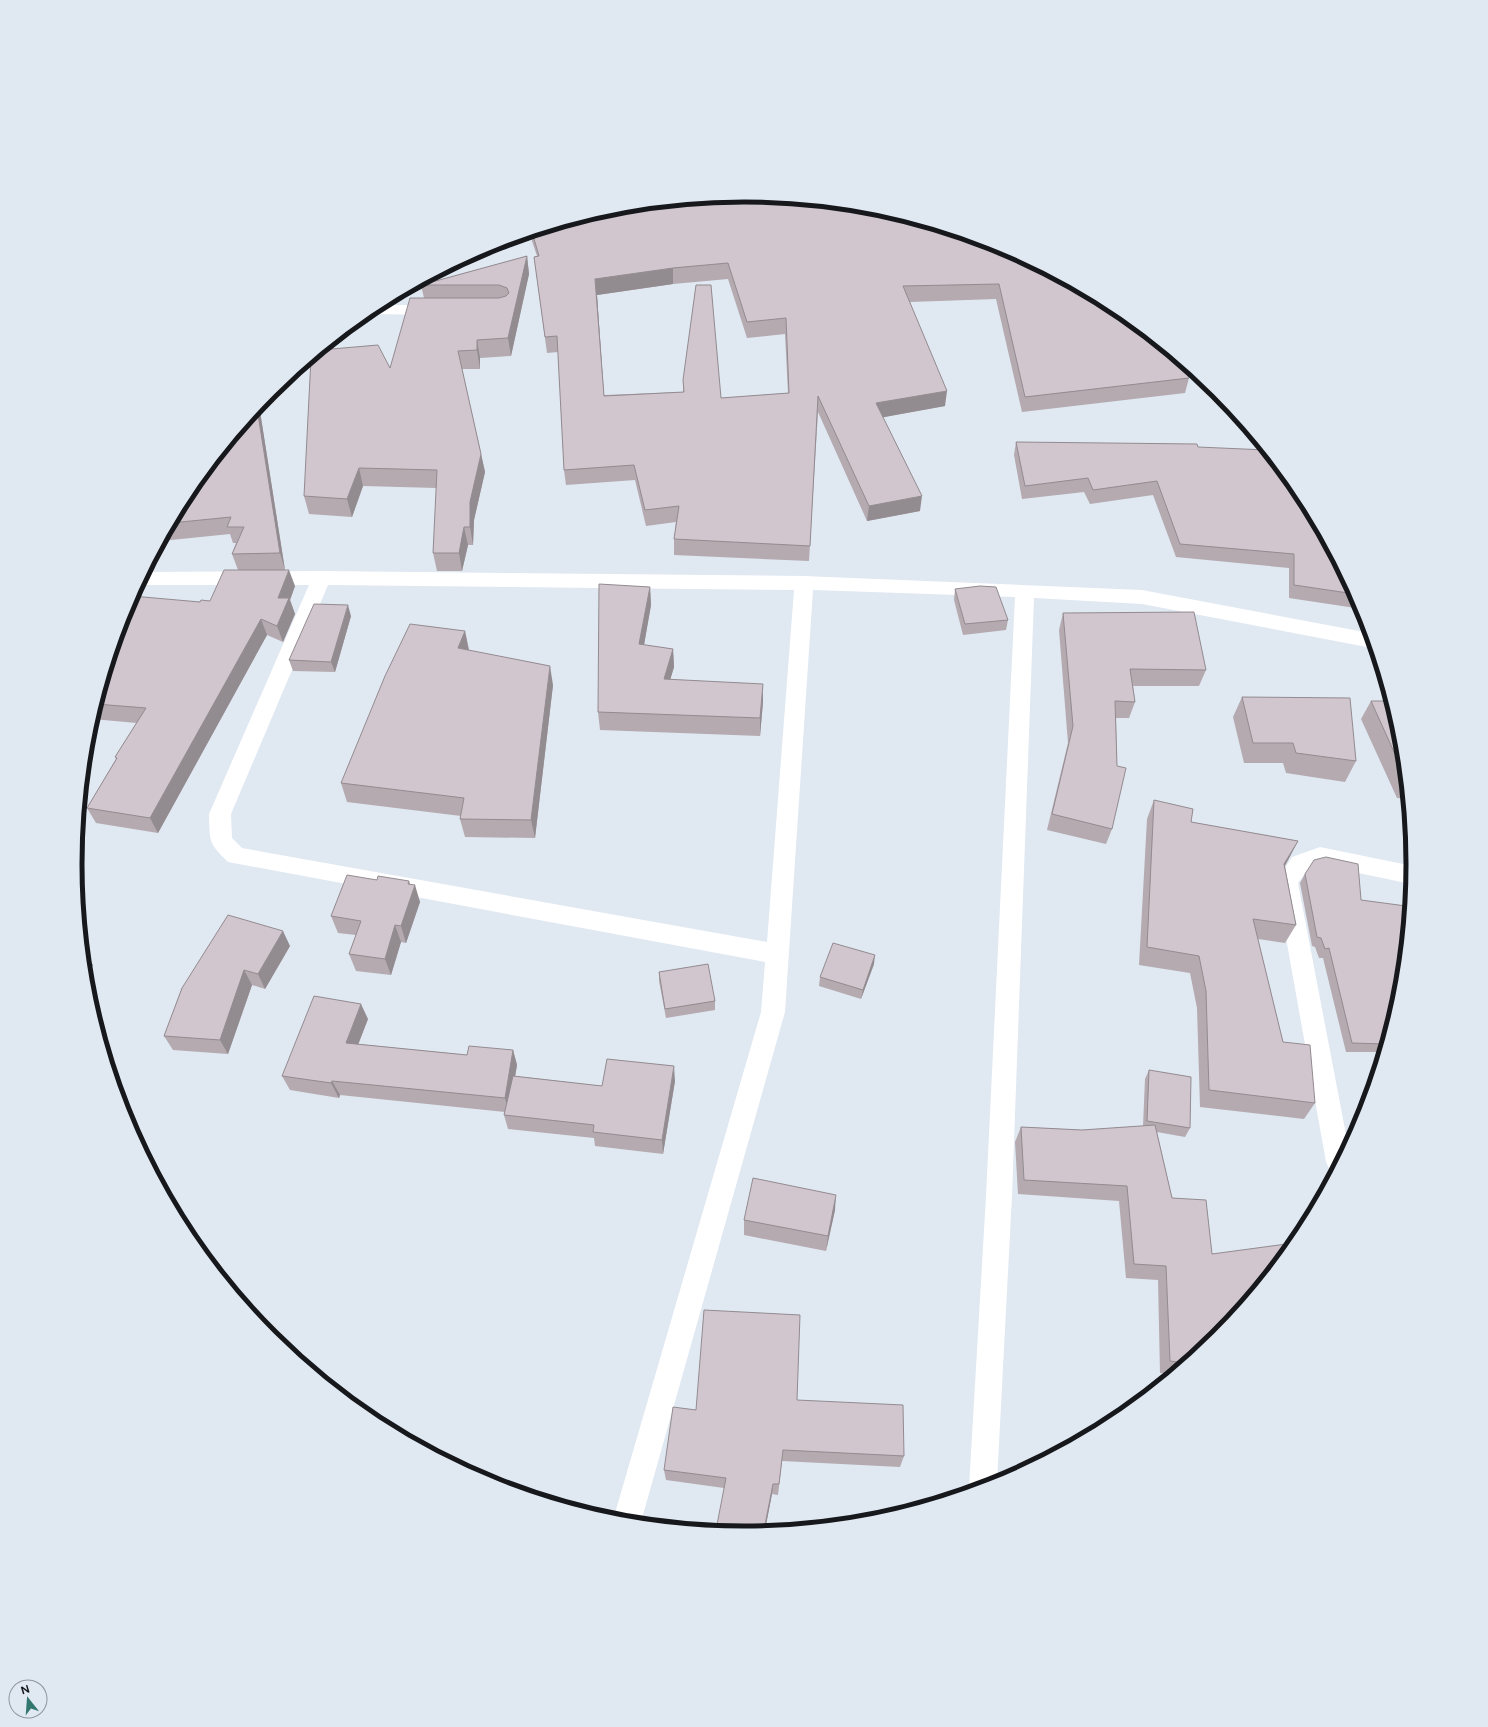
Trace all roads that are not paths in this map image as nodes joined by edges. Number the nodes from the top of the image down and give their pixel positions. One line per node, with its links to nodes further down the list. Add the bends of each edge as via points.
1 (381, 310): 2 (street)
2 (455, 310)
3 (321, 578): 4 (street); 5 (street); 9 (street, via 220,814 221,841 236,856)
4 (146, 579)
5 (804, 583): 6 (street); 9 (street)
6 (1025, 591): 7 (street, via 1142,597); 11 (street, via 999,1196)
7 (1366, 637)
8 (1406, 875): 10 (street, via 1320,856 1300,863 1287,882)
9 (777, 954): 12 (street, via 773,1012)
10 (1338, 1156)
11 (982, 1480)
12 (629, 1515)

